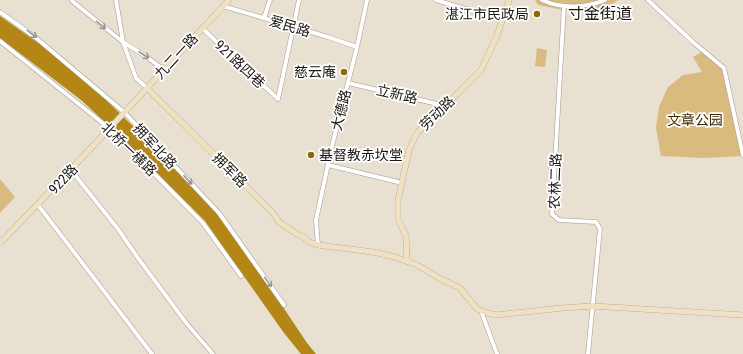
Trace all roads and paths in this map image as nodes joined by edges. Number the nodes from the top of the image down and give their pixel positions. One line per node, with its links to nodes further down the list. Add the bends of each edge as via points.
1 (72, 0): 20 (street, one-way to 20)
2 (116, 0): 20 (street)
3 (229, 0): 12 (street, 九二一路)
4 (270, 0): 15 (street)
5 (299, 0): 17 (street)
6 (368, 0): 21 (street, 大德路)
7 (436, 0): 16 (street)
8 (509, 0): 16 (street, 劳动路)
9 (542, 0): 13 (street)
10 (605, 0): 13 (street, via 580,6)
11 (648, 0): 28 (street, via 724,68)
12 (223, 6): 15 (street, 爱民路); 18 (street, 九二一路)
13 (564, 6): 38 (street, 农林二路, via 552,214 559,220 596,222 600,229)
14 (0, 12): 26 (street, 拥军北路, one-way to 26, via 35,37)
15 (265, 18): 17 (street, 爱民路)
16 (502, 20): 25 (street, 劳动路, via 481,70)
17 (293, 27): 18 (street, 921路四巷, via 278,99); 21 (street, 爱民路)
18 (202, 28): 22 (street, 九二一路)
19 (0, 41): 27 (street, 北桥一横路)
20 (123, 42): 22 (street, one-way to 22); 24 (street, via 136,78)
21 (357, 47): 23 (street, 大德路)
22 (164, 70): 24 (street, 九二一路)
23 (348, 83): 25 (street, 立新路); 29 (street, 大德路)
24 (147, 88): 26 (street, 九二一路); 34 (street, 拥军路, via 273,213 279,222)
25 (446, 106): 31 (street, 劳动路, via 417,133 409,150)
26 (125, 113): 27 (street, 922路); 37 (street, 拥军北路, one-way to 37, via 218,213)
27 (110, 129): 30 (street, 922路); 36 (street, 北桥一横路, via 203,223)
28 (743, 155)
29 (328, 165): 31 (street); 34 (street, 大德路, via 316,220)
30 (71, 170): 32 (street, 922路); 42 (street, via 118,229 187,324)
31 (402, 183): 35 (street, 劳动路, via 398,200 398,219 406,236)
32 (38, 205): 33 (street, 922路); 41 (street)
33 (0, 243)
34 (318, 245): 35 (street, via 373,252)
35 (407, 261): 39 (street, via 460,288)
36 (241, 276)
37 (284, 305)
38 (592, 306): 39 (street, via 496,315); 40 (street); 44 (street)
39 (481, 311): 43 (street)
40 (743, 315)
41 (152, 354)
42 (213, 354)
43 (497, 354)
44 (588, 354)

